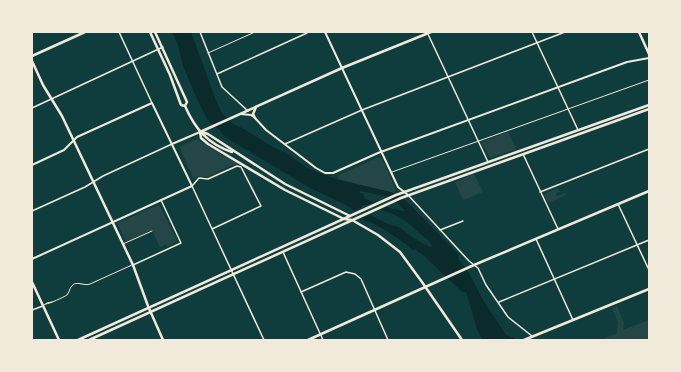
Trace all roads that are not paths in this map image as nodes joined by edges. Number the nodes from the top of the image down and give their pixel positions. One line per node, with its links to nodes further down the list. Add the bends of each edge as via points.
1 (85, 32): 19 (main road)
2 (119, 32): 22 (street)
3 (150, 32): 16 (main road)
4 (155, 32): 15 (main road)
5 (200, 32): 17 (street)
6 (255, 32): 17 (lane)
7 (325, 32): 23 (street)
8 (431, 32): 13 (main road)
9 (532, 32): 14 (street)
10 (565, 32): 14 (street)
11 (639, 32): 18 (main road)
12 (307, 33): 24 (street)
13 (427, 33): 23 (main road); 25 (street)
14 (537, 43): 25 (street); 27 (street)
15 (163, 47): 16 (street); 31 (main road, via 188,102)
16 (158, 49): 22 (street); 31 (main road, via 181,105)
17 (208, 53): 24 (street)
18 (649, 54)
19 (32, 56)
20 (649, 58): 27 (street, via 632,60)
21 (32, 61): 28 (main road)
22 (133, 61): 28 (street); 29 (street)
23 (342, 68): 32 (main road); 36 (street)
24 (217, 74): 37 (street, via 223,89)
25 (448, 77): 36 (street); 40 (street)
26 (649, 80): 34 (lane)
27 (558, 87): 34 (street); 40 (street)
28 (52, 98): 33 (street); 43 (main road)
29 (152, 103): 43 (street); 45 (street)
30 (649, 105): 41 (main road)
31 (185, 106): 42 (main road)
32 (256, 106): 37 (main road); 39 (main road, via 253,114)
33 (32, 108)
34 (568, 109): 41 (street); 44 (lane)
35 (649, 109): 49 (main road)
36 (362, 110): 46 (street); 48 (street)
37 (248, 111): 38 (main road)
38 (240, 114): 39 (street); 42 (main road)
39 (255, 118): 46 (street)
40 (468, 120): 44 (street); 48 (street)
41 (578, 130): 50 (main road)
42 (200, 132): 45 (street); 62 (main road, via 208,134 290,186); 63 (main road, via 201,138 213,147 285,190)
43 (73, 140): 51 (street, via 64,150); 53 (main road)
44 (478, 142): 50 (street); 52 (lane)
45 (172, 144): 53 (street); 54 (street)
46 (284, 144): 48 (street, via 316,168 330,173)
47 (649, 149): 56 (street)
48 (382, 152): 52 (street)
49 (523, 154): 56 (street); 58 (main road)
50 (488, 162): 57 (main road)
51 (32, 165)
52 (391, 173): 57 (street, via 399,189)
53 (94, 182): 61 (street); 66 (main road)
54 (192, 186): 59 (street); 67 (street); 67 (street, via 199,178 208,179 237,166 241,167 261,206)
55 (649, 191): 60 (main road)
56 (540, 192): 68 (street)
57 (404, 193): 58 (street); 62 (main road)
58 (408, 195): 64 (main road); 69 (street)
59 (161, 200): 66 (street); 77 (street, via 181,243)
60 (618, 204): 68 (main road); 74 (street)
61 (32, 211)
62 (350, 216): 63 (main road); 64 (main road)
63 (344, 219): 64 (main road); 80 (main road)
64 (352, 220): 75 (main road); 83 (main road, via 391,243 406,258)
65 (463, 221): 69 (street)
66 (112, 223): 73 (main road); 76 (street)
67 (212, 229): 80 (street)
68 (558, 229): 71 (main road)
69 (440, 230): 78 (street)
70 (152, 231): 73 (lane)
71 (536, 239): 78 (main road); 81 (street)
72 (649, 240): 74 (street)
73 (123, 244): 77 (main road)
74 (637, 245): 79 (street); 81 (street)
75 (282, 252): 80 (main road); 85 (street)
76 (32, 259)
77 (133, 265): 87 (lane, via 90,284 74,284 66,296); 88 (main road)
78 (474, 265): 83 (main road); 86 (street)
79 (649, 270)
80 (233, 272): 88 (main road); 91 (main road); 99 (street)
81 (554, 279): 86 (street); 92 (street)
82 (32, 282): 87 (main road)
83 (425, 286): 90 (main road); 103 (main road)
84 (649, 289): 92 (main road)
85 (301, 292): 90 (street, via 352,272 361,279); 93 (street)
86 (498, 302): 94 (street, via 508,317)
87 (45, 305): 89 (street); 95 (main road)
88 (149, 308): 91 (main road); 96 (main road)
89 (32, 310)
90 (375, 310): 93 (main road); 102 (street)
91 (150, 312): 97 (main road); 98 (main road)
92 (573, 320): 94 (main road)
93 (321, 334): 100 (main road); 101 (street)
94 (532, 336): 104 (main road)
95 (59, 340)
96 (78, 340)
97 (89, 340)
98 (163, 340)
99 (264, 340)
100 (308, 340)
101 (323, 340)
102 (388, 340)
103 (462, 340)
104 (524, 340)

